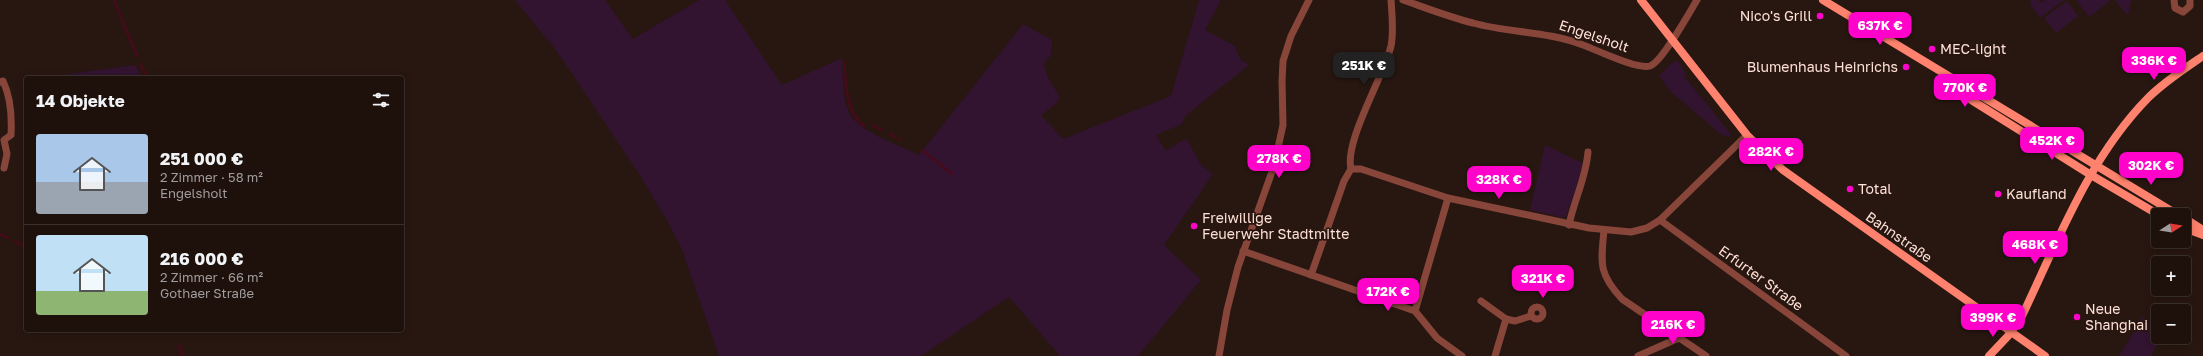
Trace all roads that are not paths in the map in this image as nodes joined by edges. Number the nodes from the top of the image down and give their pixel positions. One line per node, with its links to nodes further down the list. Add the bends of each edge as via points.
1 (1309, 0): 30 (street, via 1291,36 1283,61 1282,131 1274,166)
2 (1391, 0): 18 (street, via 1391,46 1348,160)
3 (1403, 0): 9 (street, Engelsholt, via 1474,23 1569,39 1640,66 1650,66 1663,56)
4 (1641, 0): 9 (main road, Bahnstraße)
5 (1697, 0): 9 (street, Engelsholt)
6 (1823, 0): 11 (main road)
7 (2174, 0): 8 (street, via 2175,8 2183,12 2190,6)
8 (2190, 0)
9 (1672, 38): 13 (main road, Bahnstraße)
10 (2203, 56): 16 (main road, via 2149,97 2128,121)
11 (1948, 77): 16 (main road); 19 (main road, via 1955,88 1965,96)
12 (0, 82): 14 (street, via 3,81 9,93 11,125 11,135)
13 (1747, 135): 23 (street); 36 (main road, Bahnstraße, via 1783,170)
14 (2, 141): 17 (street, via 7,154)
15 (1588, 152): 25 (street, via 1587,170)
16 (2097, 165): 19 (main road); 21 (main road)
17 (4, 168)
18 (1351, 169): 20 (street, via 1361,169); 31 (street, via 1344,181)
19 (2091, 175): 22 (main road); 36 (main road)
20 (1448, 198): 25 (street); 33 (street)
21 (2167, 208)
22 (2151, 210)
23 (1660, 220): 26 (street, via 1647,228 1631,232); 43 (street, Erfurter Straße)
24 (2191, 222): 27 (main road)
25 (1569, 225): 26 (street)
26 (1604, 230): 37 (street, via 1602,269 1612,288 1622,299)
27 (2203, 230)
28 (2191, 231): 29 (main road)
29 (2203, 236)
30 (1243, 251): 31 (street); 38 (street, via 1227,310)
31 (1311, 275): 33 (street)
32 (1482, 301): 35 (street)
33 (1415, 311): 39 (street, via 1437,338)
34 (1531, 316): 35 (street, via 1515,321)
35 (1506, 319): 40 (street)
36 (2012, 332): 44 (main road); 45 (main road, Bahnstraße)
37 (1679, 338): 41 (street); 42 (street)
38 (1219, 356)
39 (1462, 356)
40 (1495, 356)
41 (1638, 356)
42 (1706, 356)
43 (1846, 356)
44 (1989, 356)
45 (2045, 356)

